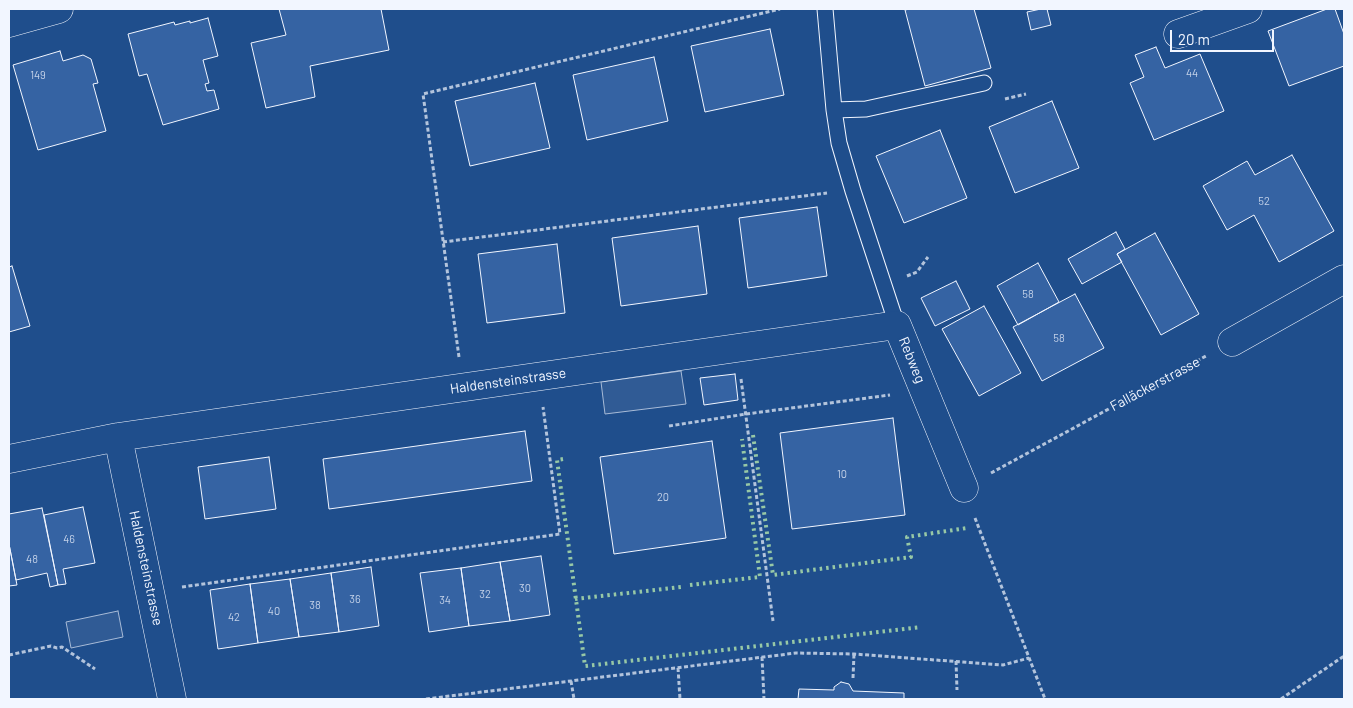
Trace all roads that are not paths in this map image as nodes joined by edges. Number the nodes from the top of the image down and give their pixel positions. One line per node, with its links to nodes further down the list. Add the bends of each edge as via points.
1 (59, 9): 4 (street)
2 (825, 9): 7 (lane, Rebweg)
3 (1248, 9): 5 (street)
4 (9, 23)
5 (1178, 34)
6 (984, 83): 7 (lane, via 866,109)
7 (834, 110): 9 (lane, Rebweg, via 839,143 853,191)
8 (1344, 279): 10 (street)
9 (897, 325): 11 (street, Haldensteinstrasse); 13 (street, Rebweg)
10 (1232, 342)
11 (118, 437): 12 (street, Haldensteinstrasse); 14 (street, Haldensteinstrasse)
12 (9, 459)
13 (964, 488)
14 (172, 699)

